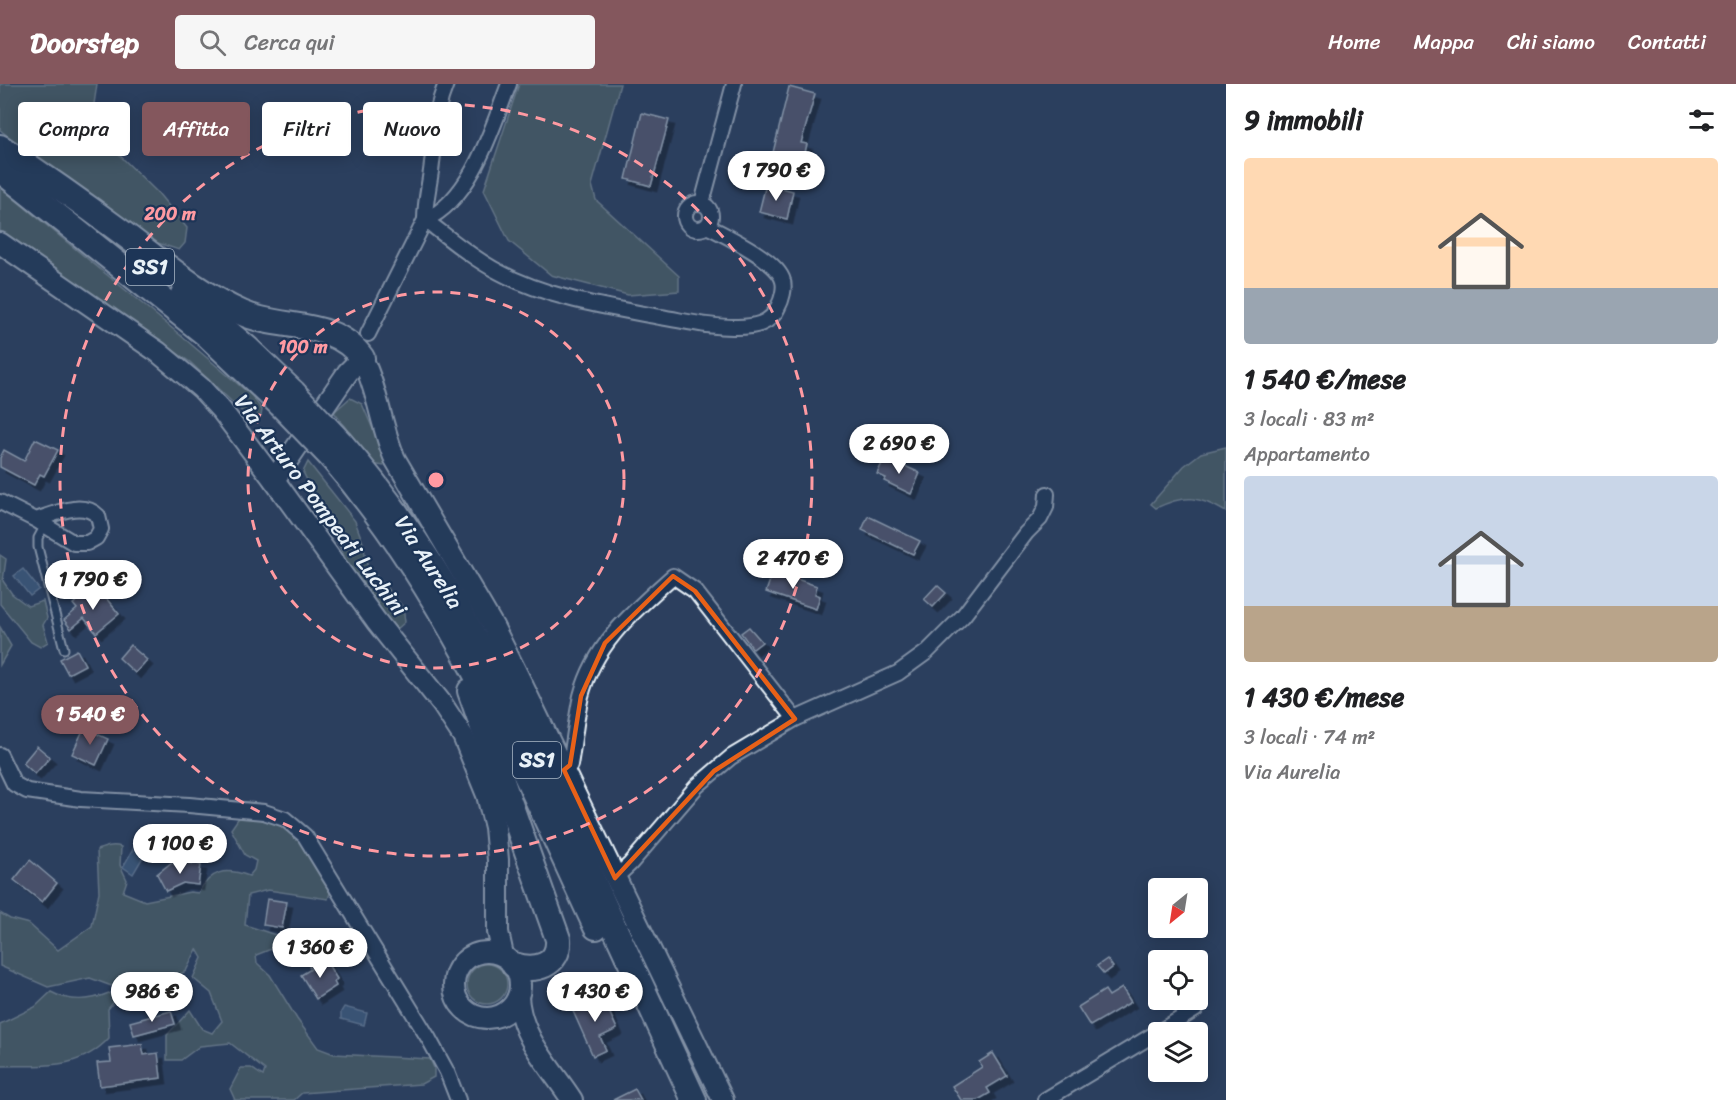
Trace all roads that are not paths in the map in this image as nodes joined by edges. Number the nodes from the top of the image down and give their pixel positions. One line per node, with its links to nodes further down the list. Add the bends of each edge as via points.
1 (446, 84): 7 (street, via 436,113)
2 (509, 84): 7 (street, via 473,169 456,196)
3 (734, 84): 6 (street)
4 (0, 148): 11 (highway, via 210,296 261,320 333,334 347,341); 12 (highway, Via Aurelia / SS1, via 195,304)
5 (0, 170): 12 (highway, Via Aurelia / SS1)
6 (702, 203): 8 (street, via 711,213); 8 (street, via 690,205 685,220 694,229)
7 (425, 220): 8 (street, via 494,269 558,294 710,325 737,327 770,320 781,302 784,283 777,269); 10 (street)
8 (707, 226)
9 (0, 243): 14 (street, Via Arturo Pompeati Luchini, via 182,371 211,399)
10 (368, 334)
11 (362, 358): 14 (street, via 348,372); 22 (street, via 395,459 493,626)
12 (287, 399): 13 (highway, Via Aurelia / SS1, bridge)
13 (337, 450): 18 (highway, Via Aurelia / SS1); 36 (highway, Via Aurelia / SS1, via 419,544 483,649)
14 (274, 480): 23 (street, Via Arturo Pompeati Luchini, via 463,736 488,795)
15 (1047, 494): 20 (street, via 1040,519 963,616 927,652 898,673)
16 (0, 502): 17 (street)
17 (41, 523): 19 (lane, via 38,547)
18 (397, 540): 26 (highway, via 473,696 558,939 556,953 540,968 531,969); 35 (highway, Via Aurelia / SS1, via 478,677)
19 (64, 650)
20 (795, 719): 22 (street, via 695,591 673,576 626,618 592,666 582,696 570,765); 24 (street, via 741,750 714,771)
21 (0, 755): 33 (street, via 14,784 27,792 255,810 292,824 305,836 429,1040)
22 (564, 770): 24 (street)
23 (498, 874): 25 (street, Via Arturo Pompeati Luchini, via 486,933); 26 (street, Via Arturo Pompeati Luchini, via 498,932)
24 (615, 878): 37 (street)
25 (471, 955): 26 (street, via 493,952); 29 (street, via 457,970 457,1000 472,1015)
26 (508, 960): 27 (street, via 520,981)
27 (518, 997): 29 (street, via 512,1007); 32 (street, via 525,1028)
28 (1196, 1010): 30 (street)
29 (493, 1017): 32 (street, via 519,1034)
30 (1175, 1022)
31 (1148, 1038): 38 (street)
32 (541, 1057): 34 (street)
33 (458, 1100)
34 (572, 1100)
35 (677, 1100)
36 (694, 1100)
37 (723, 1100)
38 (1045, 1100)

